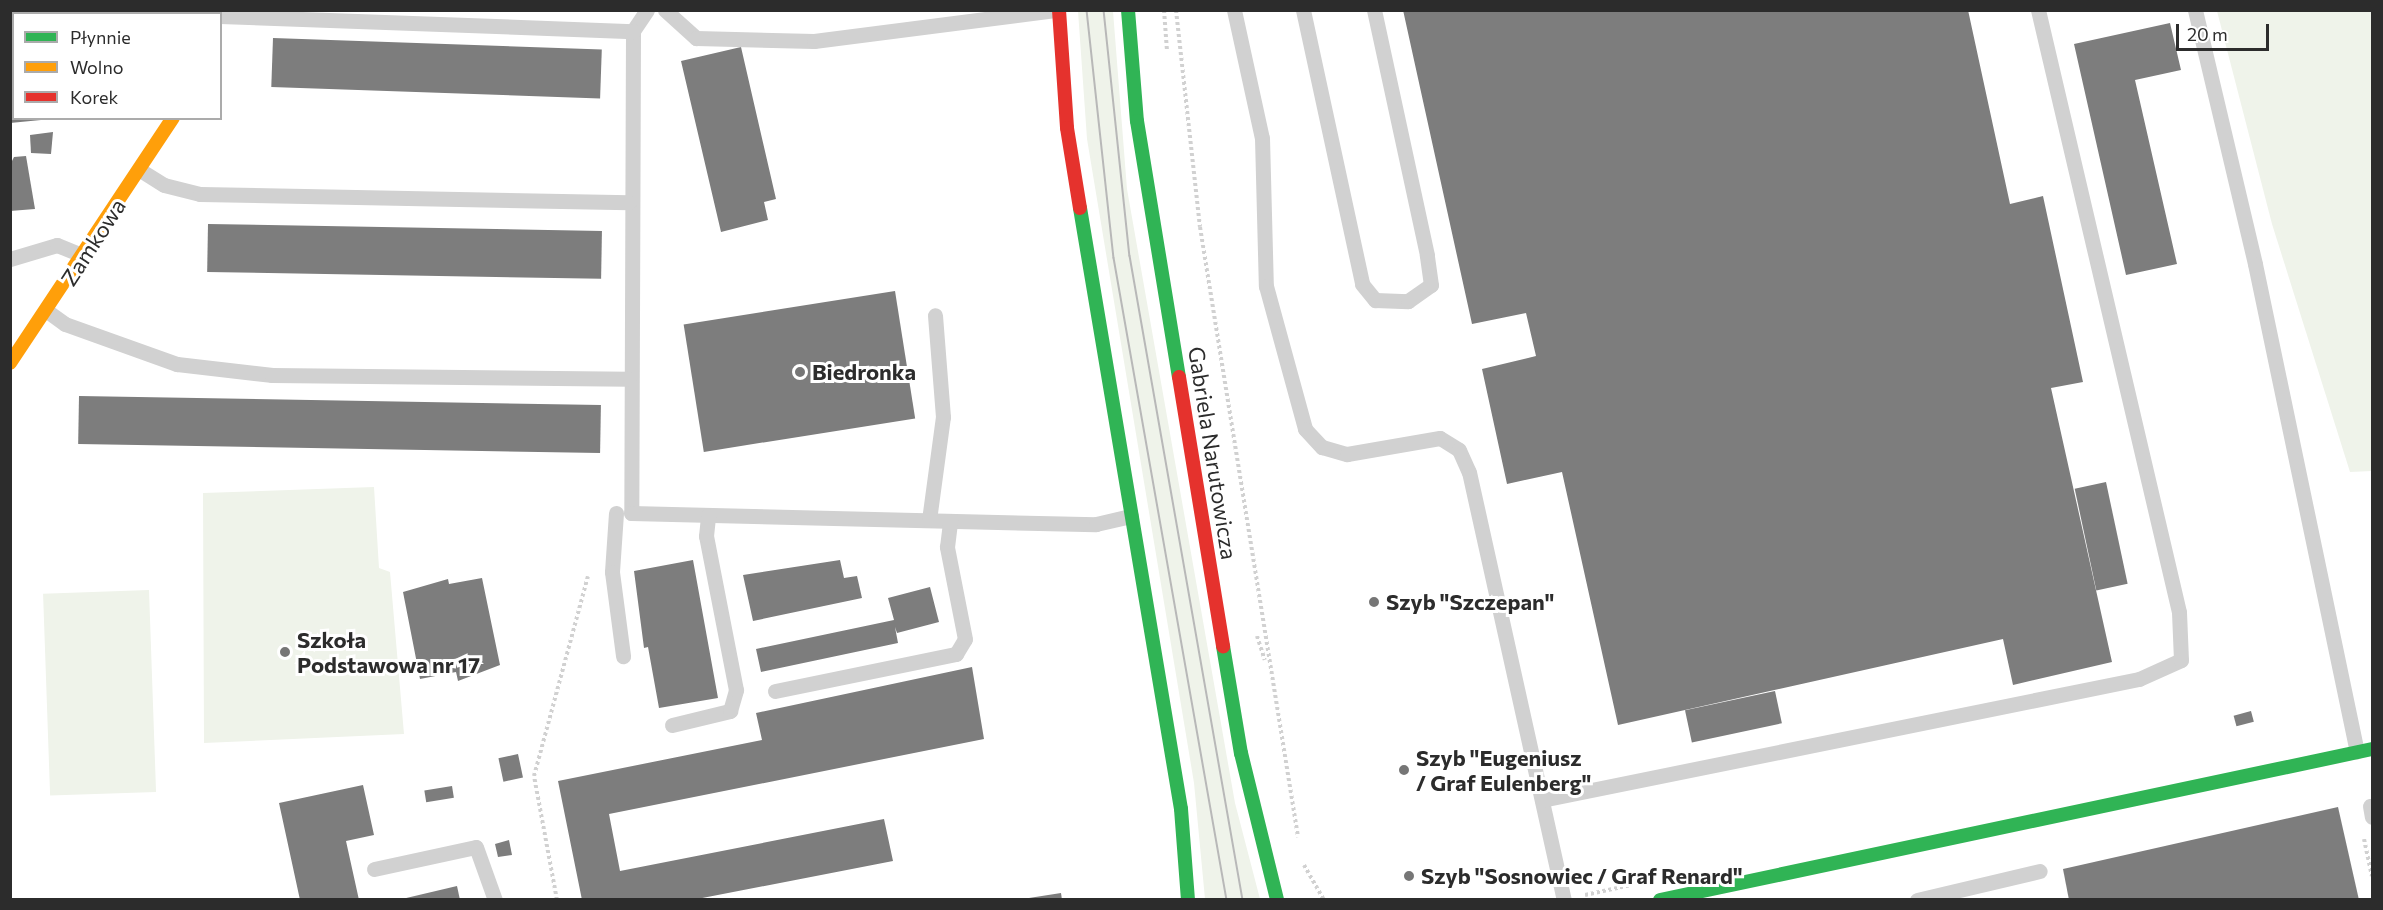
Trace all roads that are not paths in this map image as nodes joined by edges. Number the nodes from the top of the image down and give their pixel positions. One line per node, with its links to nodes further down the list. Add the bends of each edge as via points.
1 (647, 10): 12 (lane)
2 (665, 10): 11 (lane, via 696,38 814,41)
3 (1058, 10): 11 (lane); 24 (street, via 1067,128)
4 (1128, 10): 38 (street, Gabriela Narutowicza, via 1137,121 1241,753)
5 (1234, 10): 32 (lane, via 1262,138 1266,286 1305,429 1322,447 1347,454 1440,438 1459,450 1469,472)
6 (1303, 10): 7 (lane, via 1362,284 1375,300 1408,301 1431,285)
7 (1374, 10)
8 (2038, 10): 32 (lane, via 2179,612 2181,660 2139,679)
9 (2195, 10): 31 (lane, via 2255,264)
10 (222, 16): 12 (lane)
11 (918, 17)
12 (633, 31): 15 (lane)
13 (172, 120): 14 (street, Zamkowa)
14 (140, 170): 15 (lane, via 164,185 200,194); 16 (street, Zamkowa)
15 (630, 202): 21 (lane)
16 (84, 256): 17 (lane, via 57,245); 18 (street, Zamkowa)
17 (10, 259)
18 (47, 311): 20 (street, Zamkowa); 21 (lane, via 65,324 177,364 272,375)
19 (935, 315): 25 (lane, via 943,417)
20 (10, 363)
21 (629, 379): 23 (lane, via 631,513)
22 (616, 513): 27 (lane, via 612,572)
23 (708, 516): 25 (lane); 29 (lane, via 706,536 736,690 730,711)
24 (1131, 516): 26 (lane, via 1096,524); 37 (street, via 1181,809)
25 (929, 520): 26 (lane)
26 (950, 520): 28 (lane, via 947,547 965,639 956,654)
27 (623, 656)
28 (775, 691)
29 (672, 725)
30 (2373, 748): 31 (street)
31 (2357, 751): 35 (street)
32 (1542, 800): 39 (lane)
33 (374, 869): 36 (lane, via 476,847)
34 (2040, 871): 41 (lane)
35 (1715, 894): 40 (street)
36 (495, 900)
37 (1188, 900)
38 (1277, 900)
39 (1563, 900)
40 (1659, 900)
41 (1917, 900)

